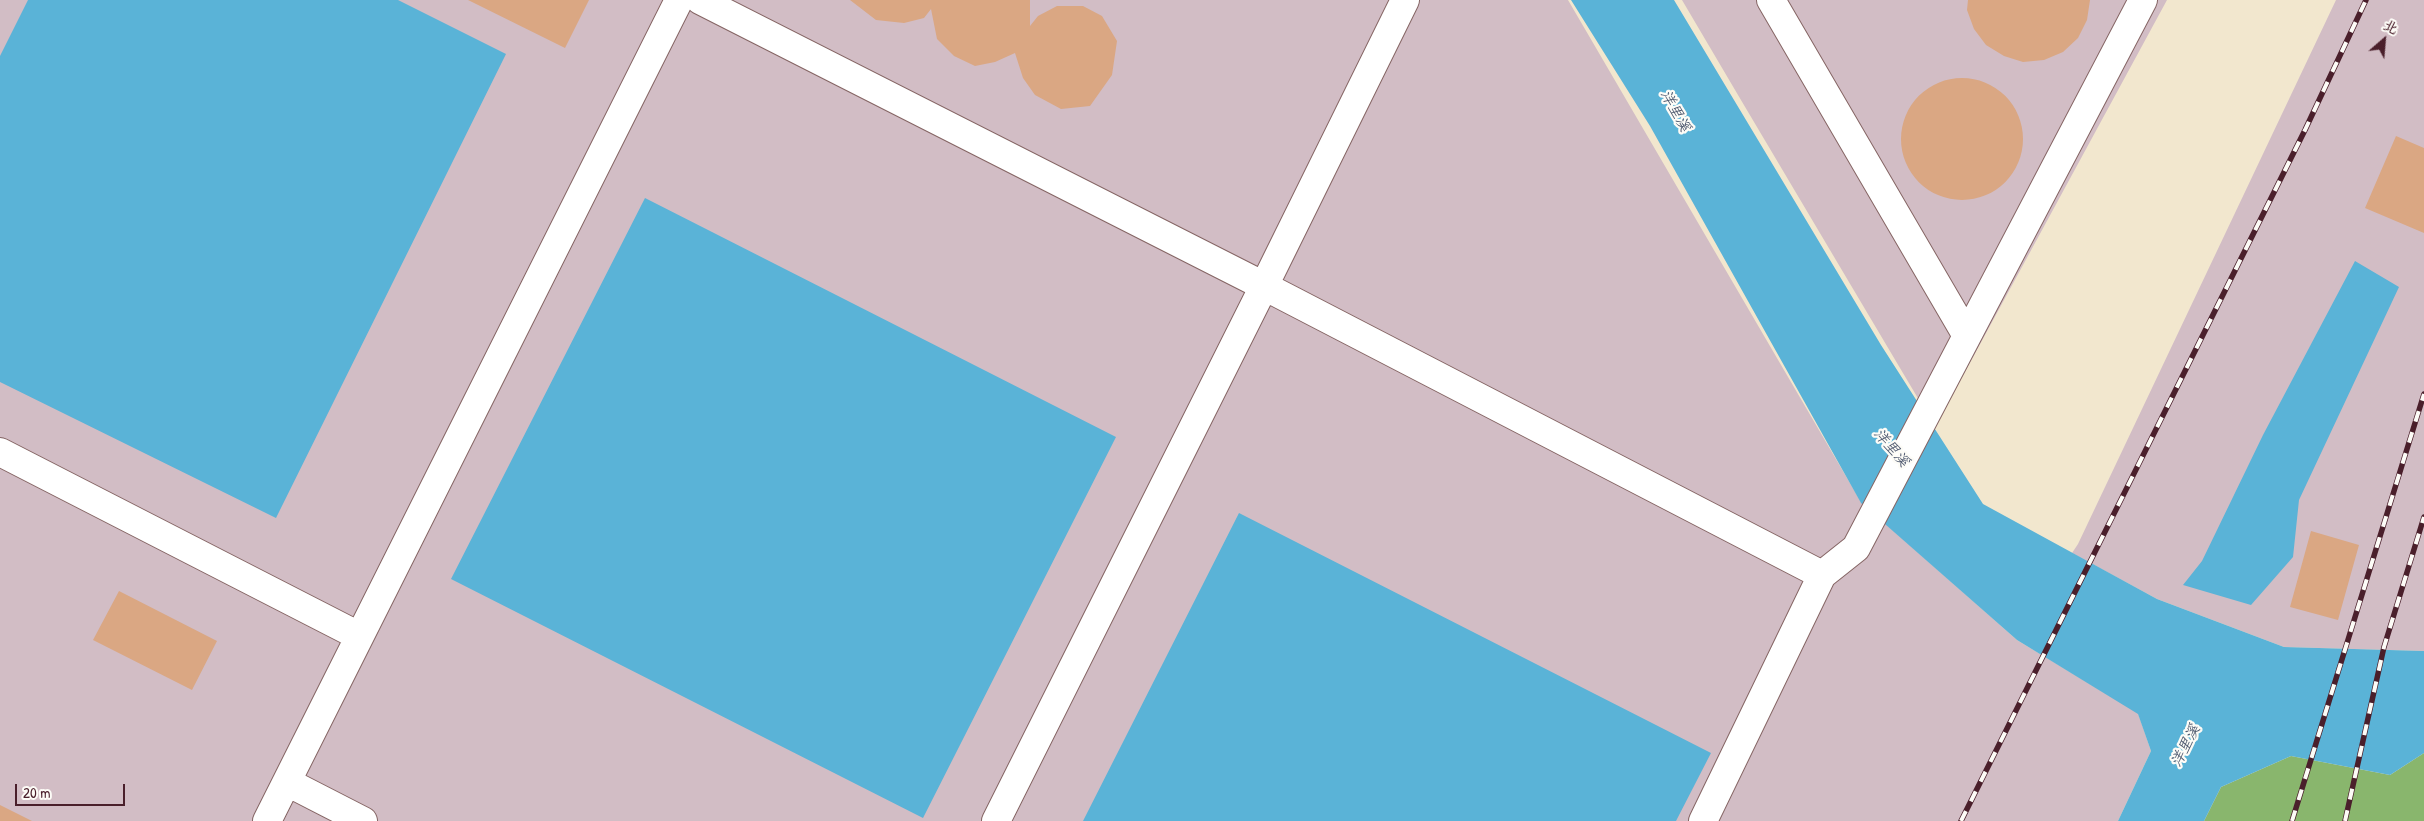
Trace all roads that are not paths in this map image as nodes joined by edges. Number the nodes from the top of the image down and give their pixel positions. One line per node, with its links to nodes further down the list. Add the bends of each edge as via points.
1 (680, 0): 10 (lane)
2 (700, 0): 6 (lane)
3 (1405, 0): 6 (lane)
4 (1771, 0): 7 (lane)
5 (2143, 0): 7 (lane)
6 (1264, 286): 9 (lane); 14 (lane)
7 (1968, 336): 9 (lane, via 1856,548)
8 (0, 452): 10 (lane)
9 (1822, 575): 15 (lane)
10 (359, 636): 11 (lane)
11 (287, 782): 12 (lane); 13 (lane)
12 (267, 821)
13 (363, 821)
14 (996, 821)
15 (1703, 821)

